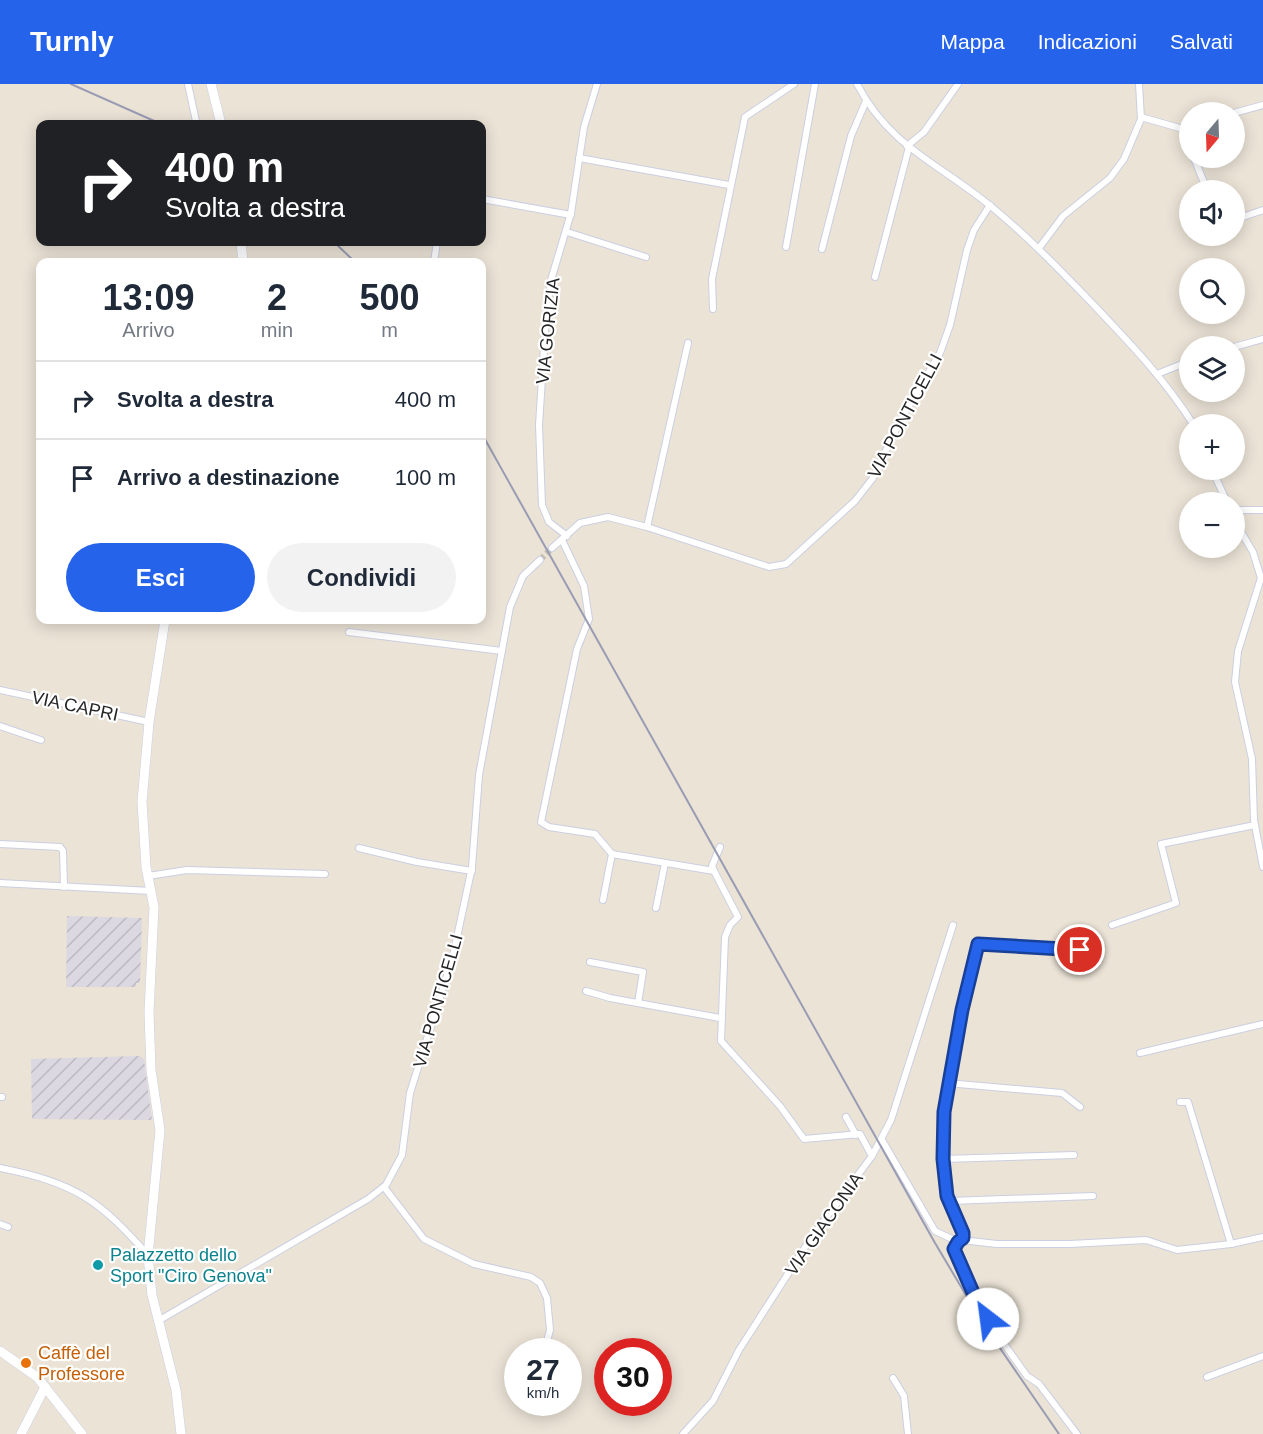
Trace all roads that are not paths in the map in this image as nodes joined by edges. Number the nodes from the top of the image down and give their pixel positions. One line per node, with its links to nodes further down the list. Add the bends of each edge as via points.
1 (188, 84): 13 (street)
2 (597, 84): 17 (street, VIA GORIZIA)
3 (794, 84): 30 (street, via 745,117 712,279)
4 (815, 84): 25 (street)
5 (858, 84): 9 (street)
6 (958, 84): 16 (street, via 924,132)
7 (1140, 84): 12 (street)
8 (212, 88): 14 (street)
9 (866, 101): 16 (street, via 886,129); 27 (street, via 851,136)
10 (1263, 105): 11 (street)
11 (1245, 110)
12 (1141, 117): 15 (street); 26 (street, via 1124,159 1110,178 1063,216)
13 (196, 120)
14 (220, 120)
15 (1179, 126)
16 (908, 147): 20 (street); 29 (street)
17 (579, 158): 18 (street); 22 (street, VIA GORIZIA)
18 (729, 185)
19 (486, 200): 22 (street)
20 (990, 205): 26 (street); 39 (street, VIA PONTICELLI, via 967,250 940,353 899,423 873,478 855,501 786,564 769,567)
21 (1263, 210): 23 (street)
22 (571, 215): 24 (street, VIA GORIZIA)
23 (1245, 216)
24 (567, 232): 28 (street); 40 (street, VIA GORIZIA, via 549,295 539,425 542,505 549,522)
25 (786, 247)
26 (1040, 248): 35 (street)
27 (822, 249)
28 (646, 257)
29 (874, 277)
30 (713, 309)
31 (1263, 339): 33 (street)
32 (688, 343): 39 (street)
33 (1245, 344)
34 (1179, 366): 35 (street)
35 (1157, 374): 36 (street)
36 (1187, 414)
37 (1245, 510): 38 (street)
38 (1263, 510)
39 (647, 526): 40 (street, VIA PONTICELLI, via 608,517 580,523)
40 (564, 538): 42 (street, VIA PONTICELLI); 56 (street, VIA GORIZIA, via 584,586 589,619 577,649 541,822 549,827 595,834)
41 (1245, 540): 44 (street)
42 (552, 548)
43 (540, 560): 47 (street, VIA PONTICELLI, via 523,576 510,607)
44 (1262, 579): 52 (street, via 1238,651 1235,682 1252,759)
45 (164, 624): 49 (street)
46 (349, 632): 47 (street)
47 (501, 651): 59 (street, VIA PONTICELLI, via 479,775)
48 (0, 690): 49 (street, VIA CAPRI)
49 (149, 722): 62 (street, via 142,802)
50 (0, 726): 51 (street)
51 (41, 740)
52 (1254, 825): 58 (street); 69 (street, via 1161,844 1176,903)
53 (0, 844): 64 (street, via 60,847)
54 (720, 847): 60 (street, via 712,866)
55 (359, 848): 59 (street)
56 (612, 854): 57 (street); 66 (street)
57 (665, 863): 60 (street); 67 (street)
58 (1263, 867)
59 (472, 871): 87 (street, VIA PONTICELLI, via 453,956 410,1093 402,1155)
60 (714, 871): 74 (street, via 738,917 724,938)
61 (326, 874): 62 (street, via 187,870)
62 (148, 876): 65 (street)
63 (0, 883): 64 (street)
64 (64, 887): 65 (street)
65 (151, 891): 95 (street, via 151,1070 160,1130)
66 (603, 900)
67 (656, 908)
68 (953, 925): 82 (street)
69 (1112, 925)
70 (1080, 950): 77 (street, via 978,944)
71 (590, 962): 73 (street, via 644,972)
72 (586, 991): 73 (street)
73 (638, 1003): 74 (street)
74 (720, 1018): 81 (street, via 721,1041 780,1106 804,1139)
75 (1263, 1024): 76 (street)
76 (1140, 1053)
77 (947, 1083): 79 (street, via 1062,1093); 85 (street)
78 (1180, 1102): 94 (street, via 1188,1102)
79 (1080, 1107)
80 (846, 1117): 81 (street, VIA GIACONIA)
81 (856, 1135): 84 (street, VIA GIACONIA, via 860,1134)
82 (882, 1140): 84 (street); 93 (street, via 935,1231 944,1237)
83 (1074, 1155): 85 (street)
84 (872, 1156): 106 (street, VIA GIACONIA, via 811,1238 739,1350 713,1401)
85 (943, 1159): 89 (street)
86 (0, 1168): 95 (street, via 45,1178 95,1202 117,1220)
87 (384, 1187): 96 (street, VIA PONTICELLI); 97 (street, via 424,1239 474,1264 531,1277 540,1283 547,1298)
88 (1093, 1196): 89 (street)
89 (949, 1201): 93 (street)
90 (0, 1224): 91 (street)
91 (8, 1227)
92 (1263, 1237): 94 (street)
93 (963, 1238): 94 (street, via 1027,1245 1146,1240 1177,1250); 108 (street, via 954,1249 978,1304 1026,1376 1039,1384)
94 (1231, 1244)
95 (148, 1256): 96 (street)
96 (158, 1321): 103 (street, via 176,1390)
97 (548, 1338)
98 (0, 1351): 102 (street, via 24,1366)
99 (1263, 1356): 100 (street)
100 (1207, 1377)
101 (894, 1378): 107 (street, via 904,1396)
102 (45, 1387): 104 (street); 105 (street)
103 (180, 1432)
104 (21, 1434)
105 (82, 1434)
106 (683, 1434)
107 (908, 1434)
108 (1077, 1434)

